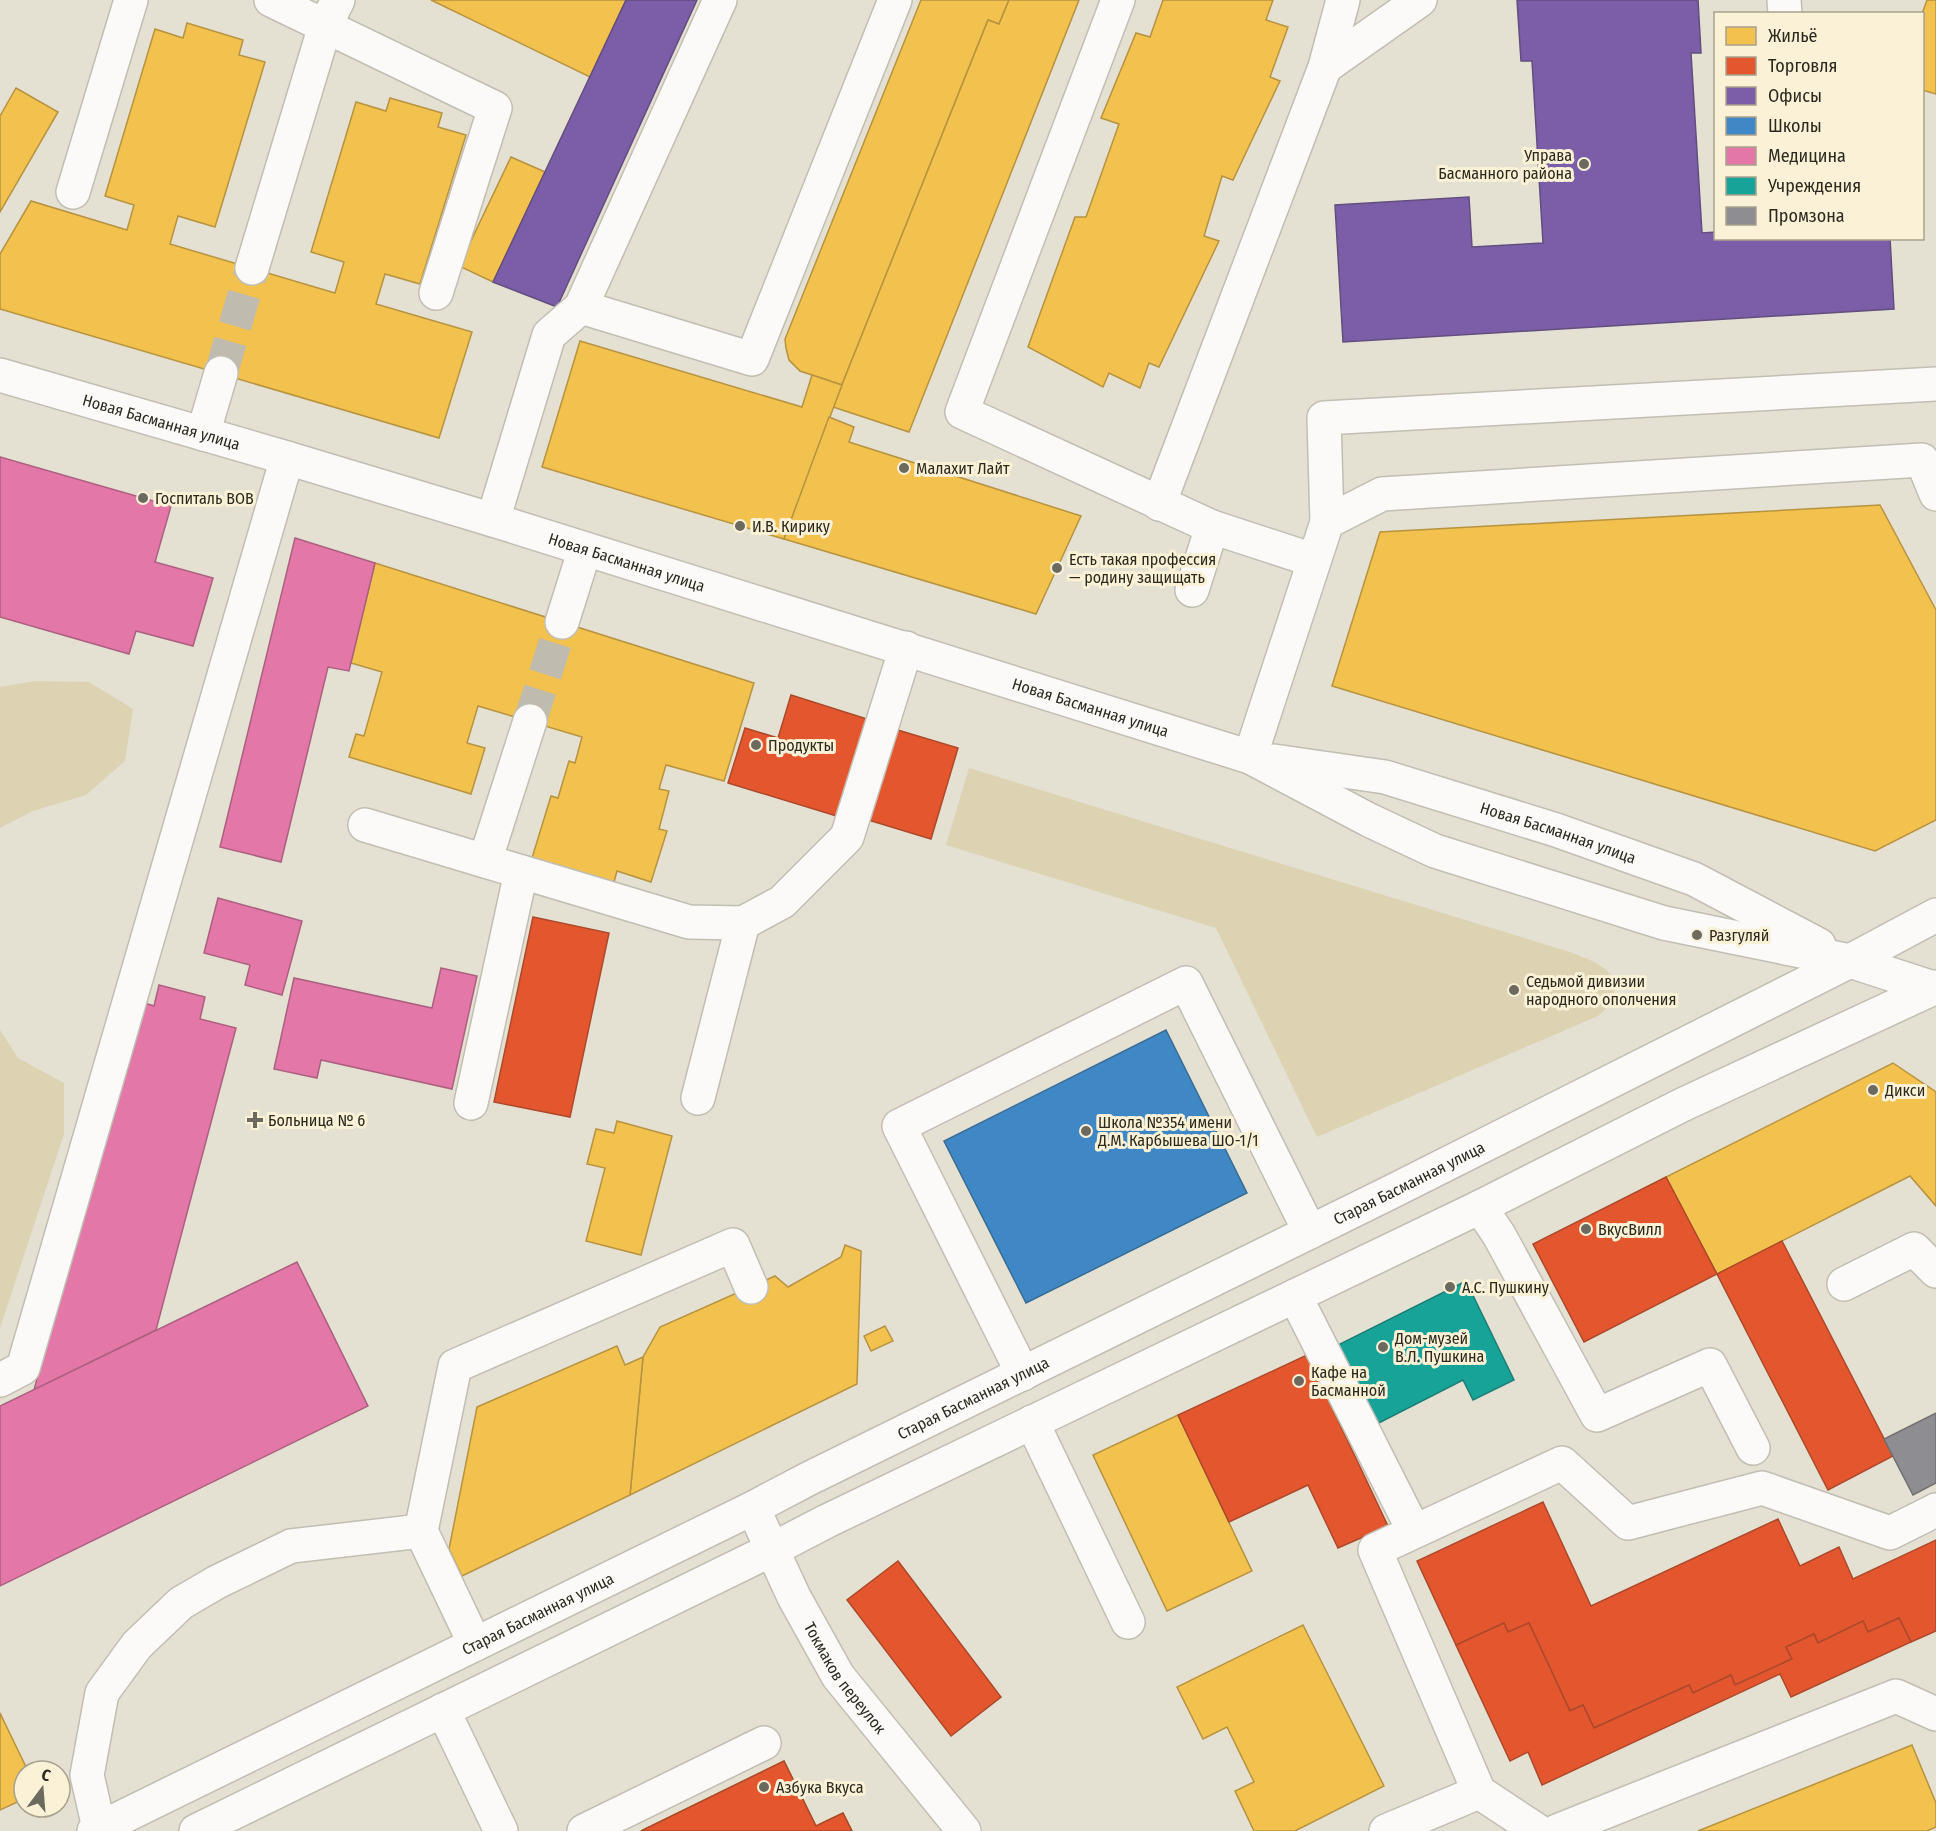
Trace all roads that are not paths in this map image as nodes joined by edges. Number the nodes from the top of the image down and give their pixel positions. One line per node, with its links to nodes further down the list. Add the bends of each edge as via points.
1 (131, 0): 10 (main road)
2 (271, 0): 8 (main road)
3 (720, 0): 13 (main road)
4 (895, 0): 13 (main road, via 752,358)
5 (1118, 0): 20 (main road, via 962,412)
6 (1343, 0): 9 (main road)
7 (1420, 0): 9 (main road)
8 (331, 13): 11 (main road); 12 (main road, via 495,108)
9 (1324, 67): 20 (main road)
10 (74, 192)
11 (252, 268)
12 (436, 293)
13 (581, 307): 21 (main road, via 549,335)
14 (221, 374): 17 (main road)
15 (0, 375): 17 (main road, Новая Басманная улица)
16 (1936, 384): 22 (main road, via 1324,418)
17 (203, 434): 18 (main road, Новая Басманная улица)
18 (287, 458): 21 (main road, Новая Басманная улица); 47 (main road, via 23,1368)
19 (1936, 494): 22 (main road, via 1922,460 1382,495)
20 (1159, 504): 23 (main road)
21 (493, 520): 24 (main road, Новая Басманная улица)
22 (1327, 522): 25 (main road)
23 (1212, 527): 25 (main road); 26 (main road)
24 (585, 549): 27 (main road); 28 (main road, Новая Басманная улица)
25 (1313, 560): 30 (main road)
26 (1192, 590)
27 (562, 622)
28 (906, 648): 30 (main road, Новая Басманная улица); 35 (main road, via 847,837 782,902)
29 (530, 721): 32 (main road)
30 (1250, 757): 36 (main road, Новая Басманная улица, via 1435,851 1664,923); 36 (main road, Новая Басманная улица, via 1385,777 1556,830 1694,879)
31 (365, 825): 32 (main road)
32 (485, 861): 33 (main road)
33 (521, 872): 35 (main road, via 689,922); 39 (main road)
34 (1936, 915): 36 (main road, Старая Басманная улица)
35 (743, 923): 38 (main road)
36 (1850, 961): 37 (main road, Новая Басманная улица); 41 (main road, Старая Басманная улица)
37 (1935, 988): 40 (main road, via 1682,1105)
38 (698, 1098)
39 (471, 1103)
40 (1480, 1207): 45 (main road); 49 (main road, via 1597,1415 1710,1365)
41 (1310, 1232): 46 (main road, Старая Басманная улица); 46 (main road, via 1186,983 899,1126)
42 (1936, 1271): 43 (main road, via 1914,1249)
43 (1844, 1284)
44 (752, 1287): 52 (main road, via 733,1245 455,1366)
45 (1295, 1296): 48 (main road); 53 (main road)
46 (1023, 1374): 50 (main road, Старая Басманная улица)
47 (0, 1380)
48 (1032, 1422): 54 (main road); 55 (main road)
49 (1753, 1448)
50 (753, 1508): 54 (main road, Токмаков переулок); 56 (main road, Старая Басманная улица)
51 (1936, 1510): 53 (main road, via 1890,1533 1762,1488 1628,1523 1562,1463)
52 (421, 1531): 56 (main road); 61 (main road, via 291,1546 181,1603 137,1645 102,1693 87,1775)
53 (1414, 1531): 60 (main road, via 1375,1550)
54 (773, 1550): 57 (main road); 65 (main road, Токмаков переулок, via 838,1676)
55 (1128, 1622)
56 (475, 1644): 61 (main road, Старая Басманная улица)
57 (443, 1710): 62 (main road); 63 (main road)
58 (1936, 1714): 68 (main road, via 1896,1696)
59 (764, 1743): 64 (main road)
60 (1479, 1792): 66 (main road); 67 (main road)
61 (97, 1830)
62 (196, 1831)
63 (501, 1831)
64 (584, 1831)
65 (964, 1831)
66 (1386, 1831)
67 (1538, 1831)
68 (1557, 1831)

